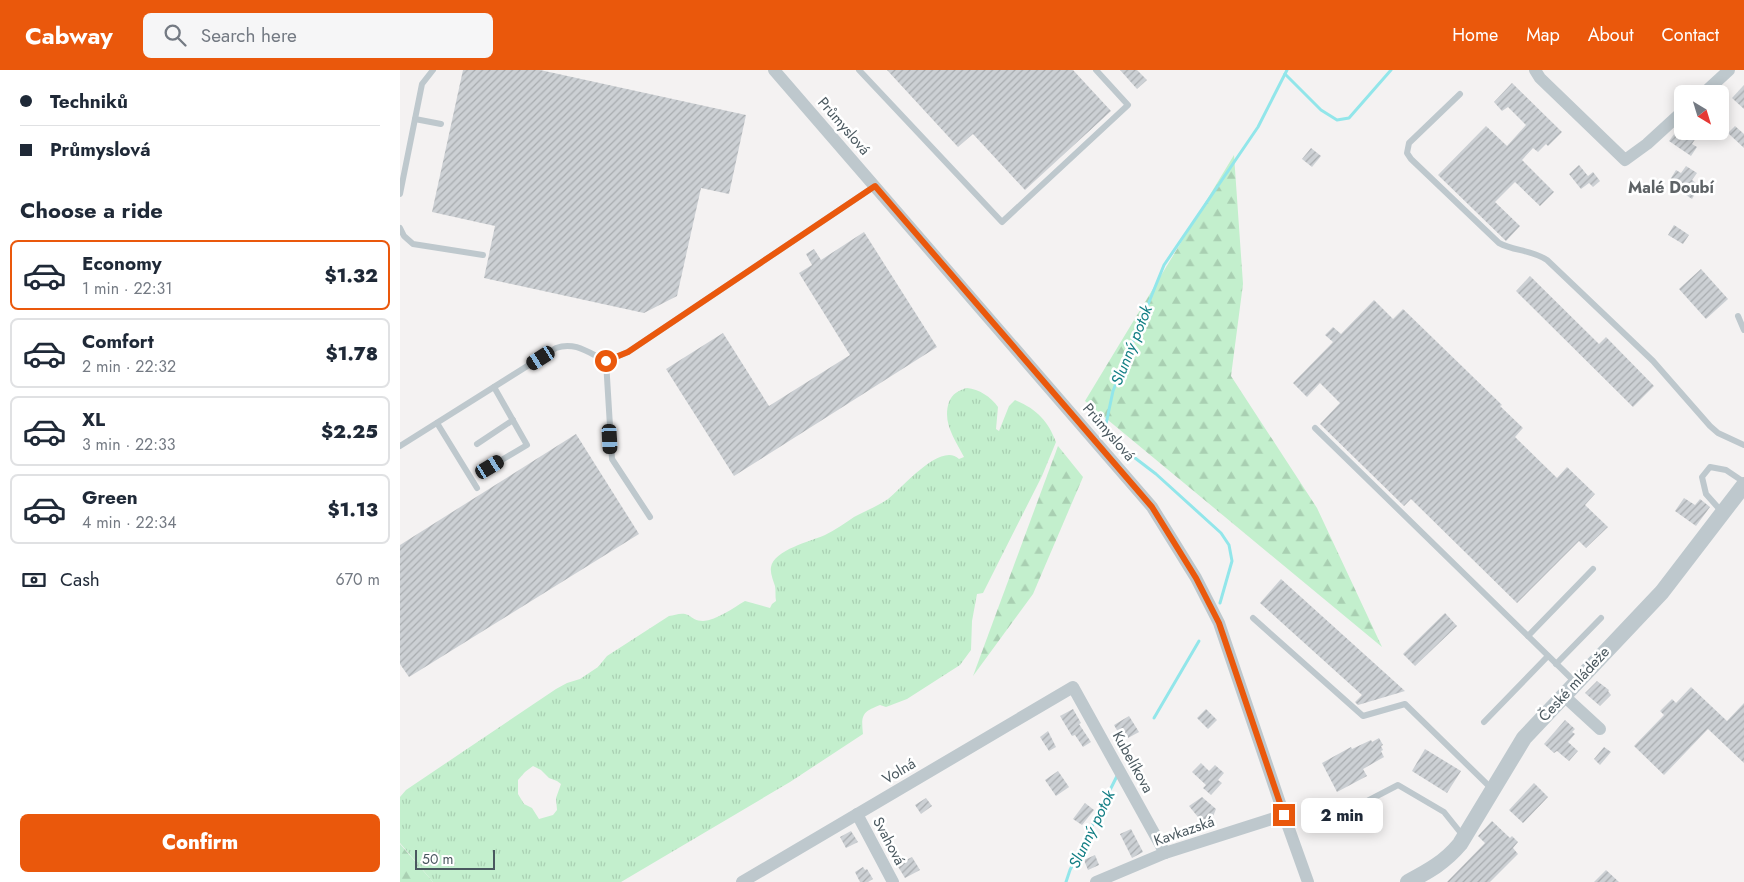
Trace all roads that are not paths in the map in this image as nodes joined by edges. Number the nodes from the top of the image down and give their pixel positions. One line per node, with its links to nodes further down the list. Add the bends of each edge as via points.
1 (433, 70): 9 (lane, via 422,84)
2 (774, 70): 12 (street, Průmyslová)
3 (859, 70): 4 (lane, via 1002,222 1128,105)
4 (1096, 70)
5 (1535, 70): 10 (street, via 1626,160)
6 (1729, 70): 7 (street)
7 (1712, 85)
8 (1460, 94): 24 (lane, via 1409,143 1407,153 1411,159 1499,243 1547,260 1653,361 1710,426)
9 (415, 119): 11 (lane); 13 (lane)
10 (1674, 119)
11 (440, 124)
12 (875, 186): 18 (lane, via 628,352); 45 (street, Průmyslová, via 1152,507 1196,578 1219,623)
13 (400, 194)
14 (400, 228): 15 (lane, via 413,244)
15 (483, 255)
16 (1738, 316): 17 (lane)
17 (1744, 330)
18 (606, 361): 19 (lane, via 572,345 564,345); 30 (lane, via 612,458)
19 (494, 387): 20 (lane); 21 (lane)
20 (513, 420): 23 (lane); 26 (lane, via 527,445)
21 (437, 423): 25 (lane); 28 (lane)
22 (1314, 428): 34 (lane)
23 (477, 444)
24 (1744, 445)
25 (400, 446)
26 (490, 467)
27 (1744, 483): 29 (street, České mládeže); 29 (lane, via 1726,470 1710,467 1702,477 1706,494)
28 (477, 488)
29 (1722, 513): 37 (street, České mládeže, via 1662,592)
30 (650, 517)
31 (1593, 569): 34 (lane)
32 (1254, 618): 42 (lane, via 1362,716 1405,704)
33 (1601, 618): 36 (lane)
34 (1528, 636): 35 (lane)
35 (1548, 656): 36 (lane); 40 (lane)
36 (1556, 664): 37 (lane)
37 (1576, 682): 39 (street, České mládeže)
38 (1073, 687): 44 (street, Volná); 47 (street, Kubelíkova)
39 (1564, 695): 41 (street); 42 (street, České mládeže, via 1524,738)
40 (1484, 722)
41 (1600, 730)
42 (1493, 789): 46 (street, České mládeže)
43 (1350, 810): 46 (lane, via 1398,785 1444,812)
44 (857, 814): 48 (street, Volná); 49 (street, Svahová)
45 (1284, 815): 47 (street, Kavkazská); 51 (street, Průmyslová)
46 (1464, 837): 52 (street, České mládeže, via 1450,856)
47 (1165, 853): 50 (street, Kavkazská)
48 (742, 882)
49 (893, 882)
50 (1096, 882)
51 (1308, 882)
52 (1408, 882)

